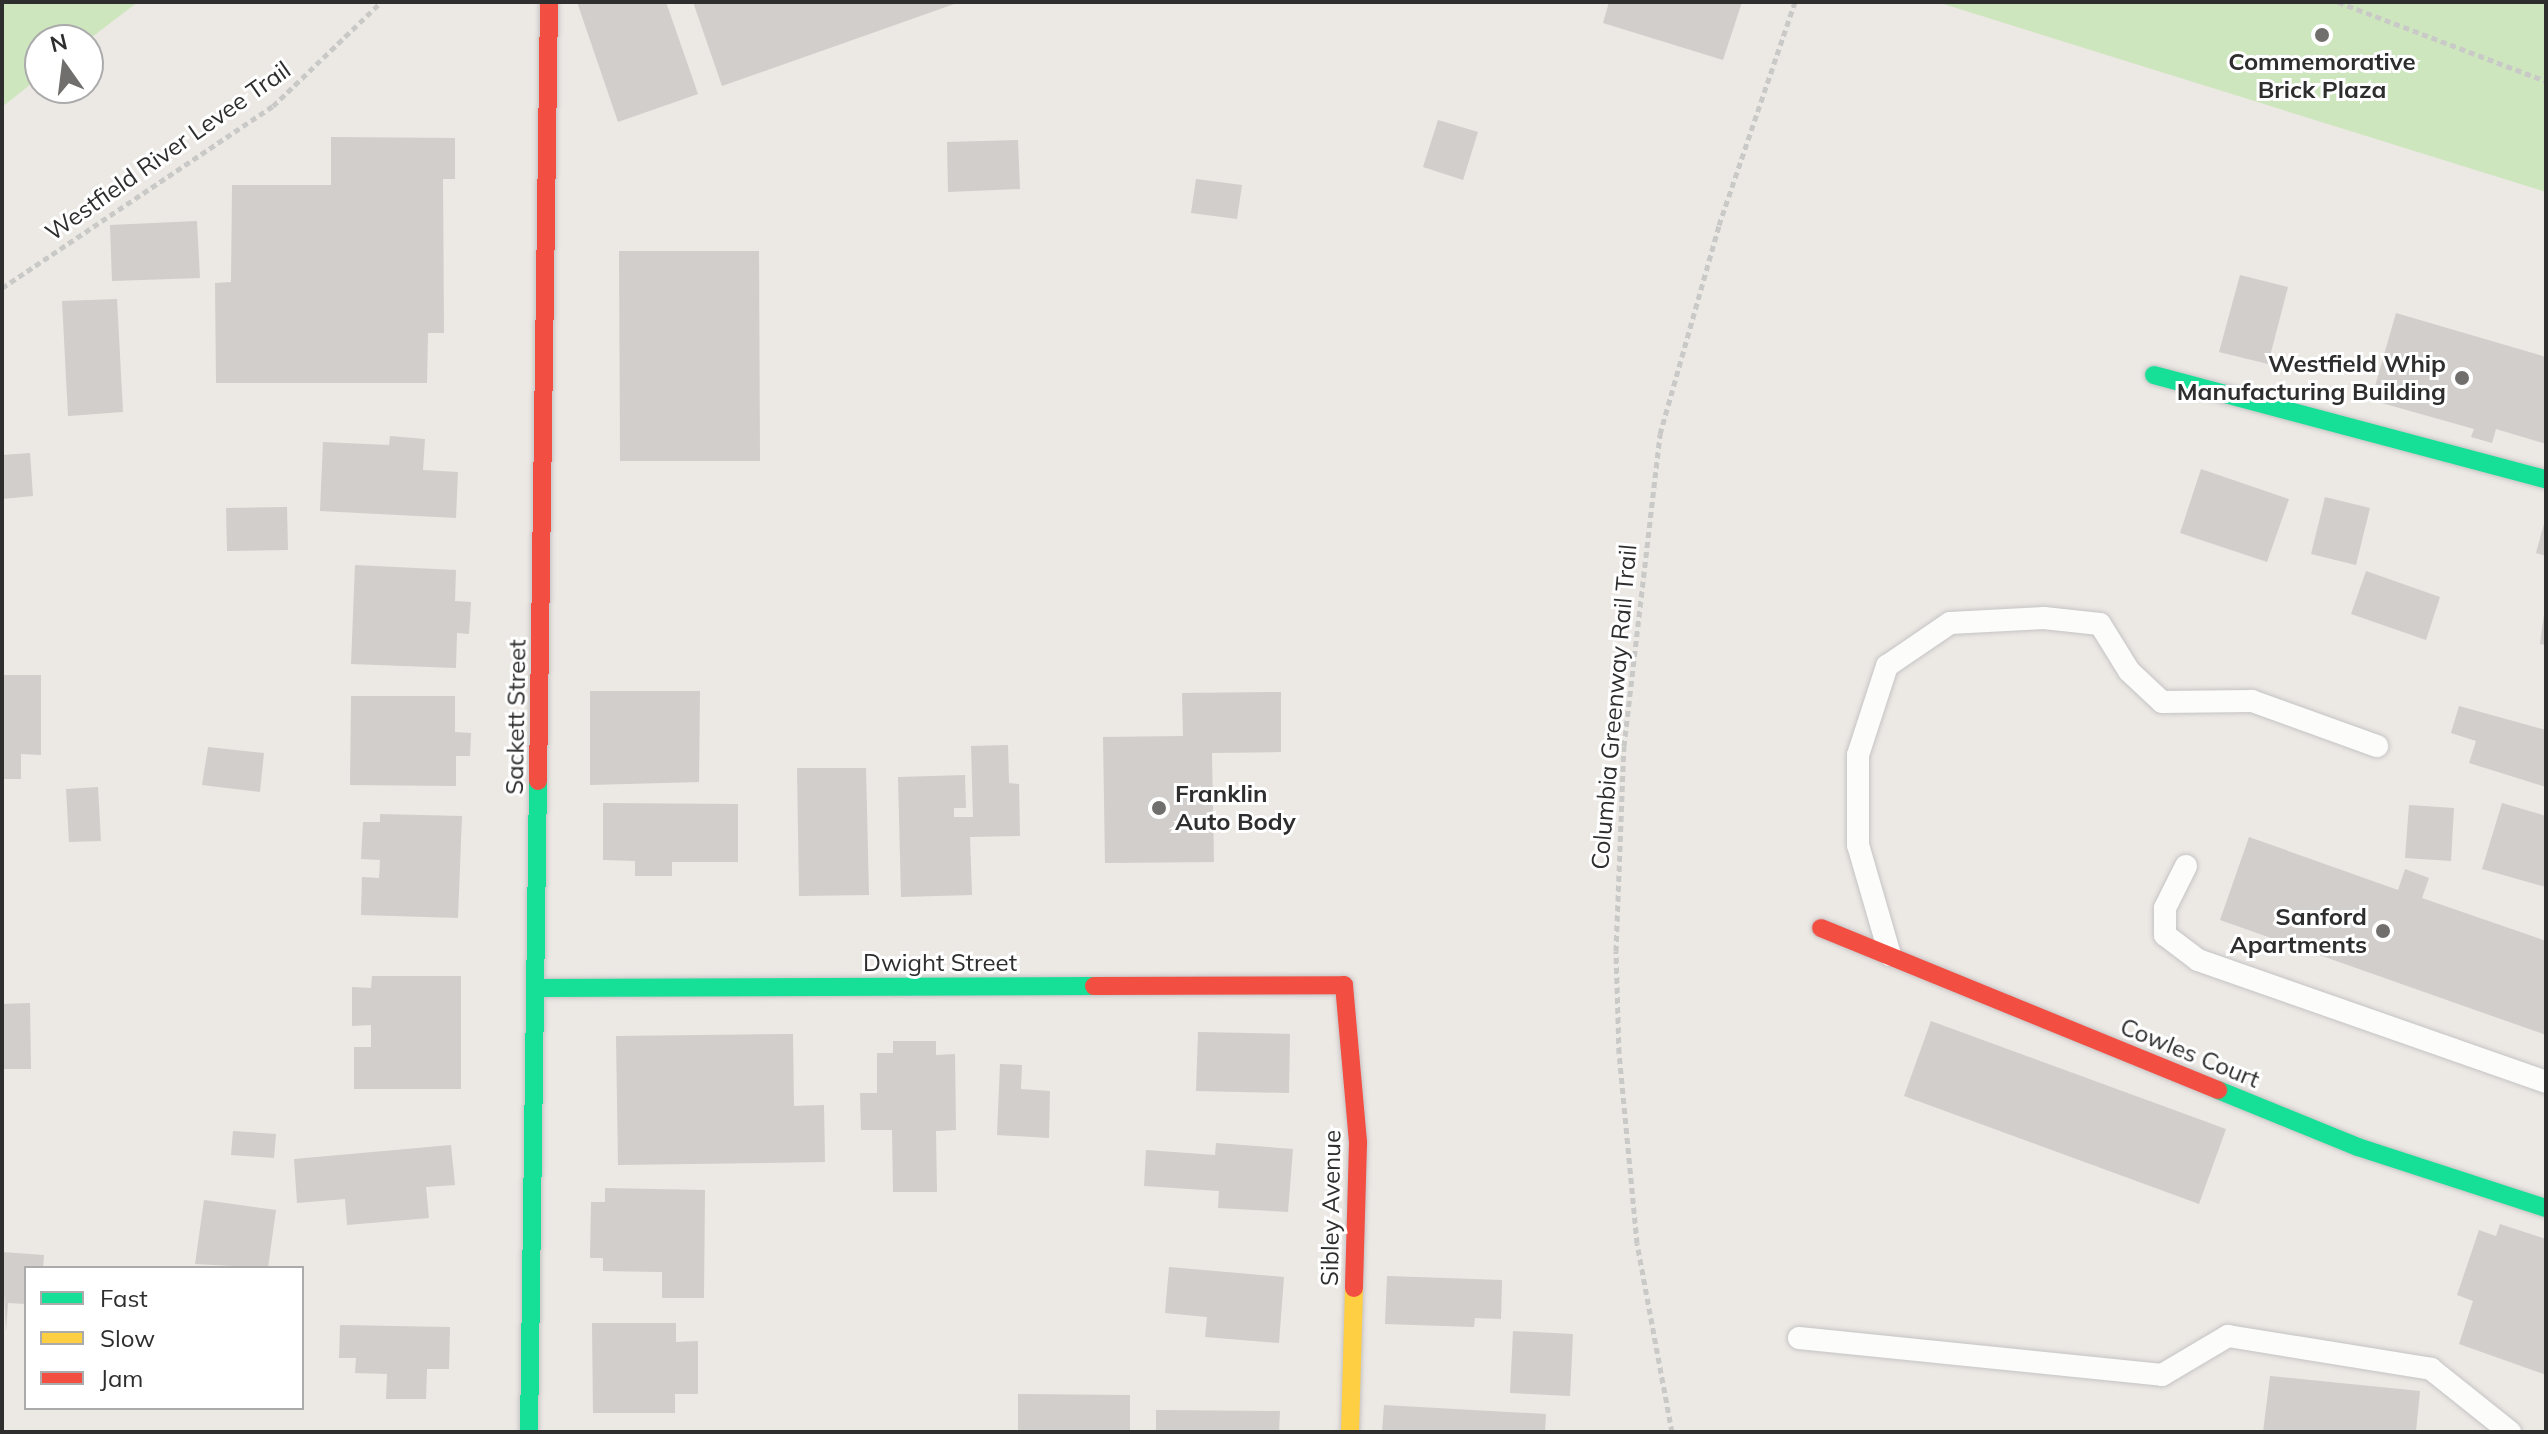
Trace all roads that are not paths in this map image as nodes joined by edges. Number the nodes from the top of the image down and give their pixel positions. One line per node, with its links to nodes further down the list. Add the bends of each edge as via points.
1 (549, 2): 9 (street, Sackett Street)
2 (2154, 375): 3 (street)
3 (2546, 479)
4 (2377, 746): 7 (lane, via 2252,701 2162,702 2129,671 2100,624 2044,618 1950,623 1887,666 1858,755 1858,845)
5 (2186, 866): 10 (lane, via 2165,908 2165,935 2198,960)
6 (1821, 928): 7 (street, Cowles Court)
7 (1891, 957): 11 (street, Cowles Court, via 2358,1147)
8 (1344, 985): 9 (street, Dwight Street); 14 (street, Sibley Avenue, via 1358,1143)
9 (537, 988): 13 (street, Sackett Street)
10 (2546, 1082)
11 (2546, 1208)
12 (1799, 1338): 15 (lane, via 2162,1375 2228,1336 2431,1369)
13 (529, 1432)
14 (1350, 1432)
15 (2510, 1432)

